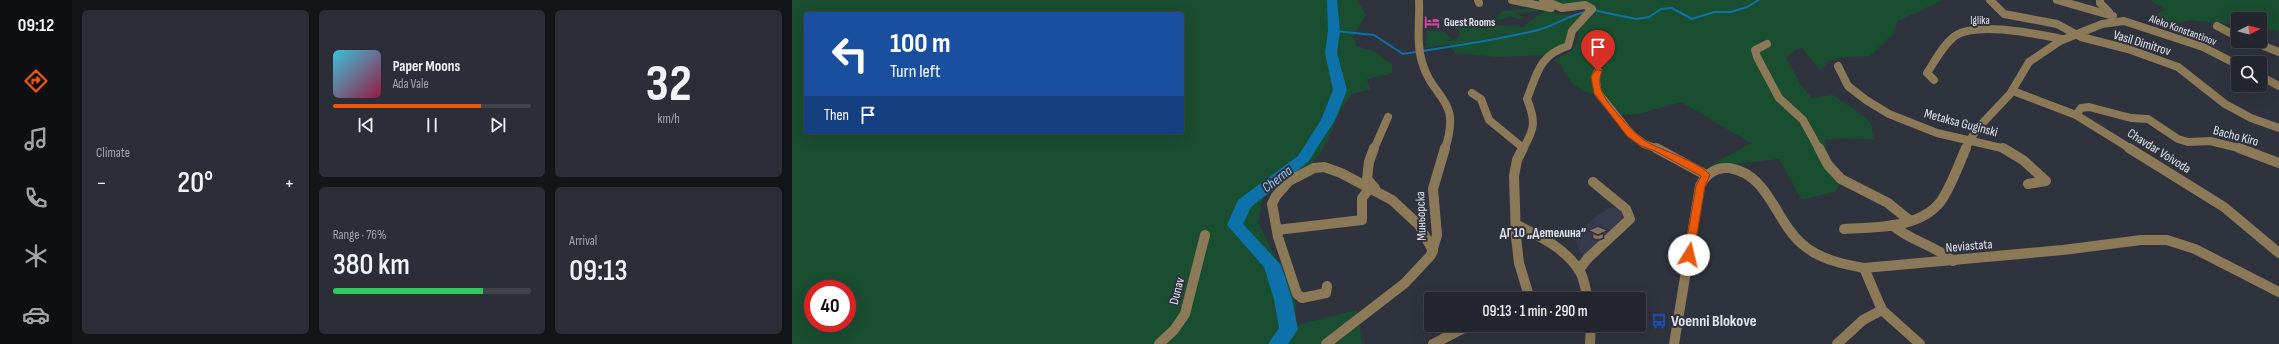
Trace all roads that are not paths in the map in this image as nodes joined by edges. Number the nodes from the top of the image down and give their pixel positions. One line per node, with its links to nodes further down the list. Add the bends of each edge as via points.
1 (1419, 0): 41 (street, Миньорска, via 1420,53 1423,66 1444,99 1450,124 1431,197 1436,237)
2 (1512, 0): 7 (street, via 1559,11)
3 (1543, 0): 7 (street, via 1554,6)
4 (1990, 0): 12 (street, Vasil Dimitrov, via 2004,14 2057,24)
5 (2057, 0): 8 (street)
6 (2100, 0): 8 (street, via 2100,4)
7 (1570, 9): 29 (street, via 1585,5 1592,9 1572,31 1569,45 1555,49 1538,66 1527,99 1536,120 1535,128)
8 (2113, 16): 9 (street)
9 (2120, 21): 12 (street, via 2113,21); 17 (street, Aleko Konstantinov, via 2203,47)
10 (2216, 26): 11 (street)
11 (2231, 34)
12 (2075, 35): 13 (street); 27 (street, Vasil Dimitrov, via 2144,54 2178,67 2225,104 2251,118)
13 (2062, 39): 20 (street, Iglika, via 2007,31 1962,32 1949,41 1927,73); 23 (street, via 2029,62)
14 (1767, 44): 35 (street, via 1755,50 1756,57 1779,98 1803,120 1828,165 1841,179 1888,203)
15 (2267, 47): 16 (street)
16 (2279, 52)
17 (2231, 61)
18 (1838, 66): 28 (street, Metaksa Guginski, via 1846,84 1855,93 1888,113 1935,132)
19 (1598, 71): 31 (street, via 1595,77 1598,93 1630,134 1644,144)
20 (1934, 80)
21 (2267, 80): 22 (street)
22 (2279, 86)
23 (2013, 91): 25 (street, Chavdar Voivoda); 28 (street)
24 (1472, 94): 29 (street, via 1481,98 1489,120)
25 (2076, 115): 30 (street, Bacho Kiro, via 2081,108 2089,107 2148,120 2155,122 2178,139 2188,142 2210,141 2243,149); 42 (street, Chavdar Voivoda, via 2224,207)
26 (1388, 117): 34 (street, via 1382,133 1373,146 1367,174)
27 (2279, 128)
28 (1969, 140): 33 (street, Metaksa Guginski, via 2007,150 2021,157 2046,181); 35 (street, via 1944,198 1925,215)
29 (1522, 147): 36 (street, via 1515,170)
30 (2279, 163)
31 (1706, 175): 44 (street, Neviastata, via 1718,169 1735,168 1744,171 1765,191 1788,229 1802,244 1838,263); 57 (street, via 1700,186)
32 (1593, 182): 45 (street, via 1626,209 1630,219 1587,259)
33 (2028, 184)
34 (1374, 190): 39 (street, via 1362,198 1363,218 1360,220); 39 (street, via 1324,167 1302,173 1288,182 1272,202); 41 (street, via 1400,206 1418,224)
35 (1909, 220): 37 (street)
36 (1517, 225): 45 (street, via 1544,239 1563,253); 47 (street, via 1517,252)
37 (1892, 225): 38 (street); 43 (street, via 1910,240 1940,252)
38 (1844, 229)
39 (1277, 230): 46 (street, via 1297,294 1302,298 1326,293)
40 (1206, 236): 53 (street, Dunav, via 1185,314 1174,330)
41 (1433, 251): 54 (street, Миньорска, via 1396,291)
42 (2279, 253)
43 (1953, 261): 44 (street, Neviastata); 49 (street, Neviastata, via 2141,240 2168,240 2196,249)
44 (1864, 268): 50 (street)
45 (1579, 270): 48 (street)
46 (1327, 286)
47 (1528, 292)
48 (1586, 292)
49 (2279, 292)
50 (1882, 310): 58 (street, via 1863,320); 59 (street)
51 (1456, 332): 55 (street)
52 (1591, 332): 56 (street)
53 (1158, 344)
54 (1326, 344)
55 (1433, 344)
56 (1590, 344)
57 (1674, 344)
58 (1837, 344)
59 (1920, 344)

